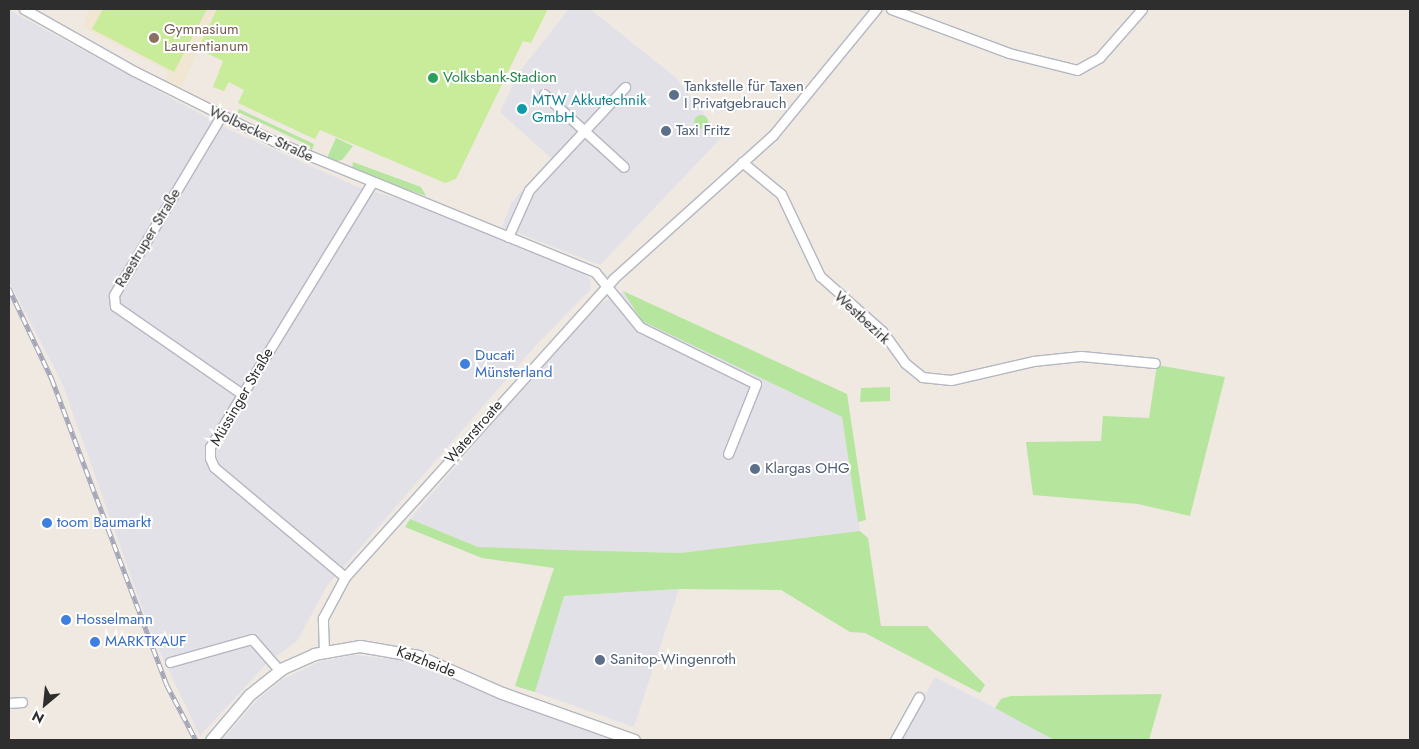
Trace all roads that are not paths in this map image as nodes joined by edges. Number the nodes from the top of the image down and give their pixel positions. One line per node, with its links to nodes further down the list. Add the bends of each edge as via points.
1 (24, 9): 5 (street, Wolbecker Straße)
2 (876, 9): 10 (street, via 785,121)
3 (891, 9): 4 (street, via 1009,53 1077,70 1099,58)
4 (1142, 9)
5 (35, 12): 8 (street, Wolbecker Straße)
6 (625, 87): 9 (street)
7 (544, 94): 9 (street)
8 (222, 116): 12 (street, Wolbecker Straße); 16 (street, Raestruper Straße, via 114,295 116,306)
9 (584, 130): 11 (street); 13 (street, via 524,198)
10 (742, 162): 14 (street); 15 (street, Westbezirk, via 781,194 820,276 882,331 905,363 922,376 951,380 1033,361 1081,356)
11 (624, 167)
12 (372, 183): 13 (street, Wolbecker Straße); 16 (street, Müssinger Straße)
13 (508, 237): 14 (street, Wolbecker Straße, via 589,269)
14 (607, 285): 17 (street, via 640,327 756,384); 18 (street, Waterstroate)
15 (1155, 363)
16 (242, 394): 18 (street, Müssinger Straße, via 210,447 214,467)
17 (728, 454)
18 (345, 577): 19 (street, Waterstroate, via 323,618)
19 (324, 652): 21 (street, Katzheide); 26 (street, Katzheide, via 368,646 409,653 502,693)
20 (170, 662): 21 (street, via 252,639)
21 (280, 671): 25 (street, Katzheide, via 250,696)
22 (919, 697): 27 (street)
23 (22, 702): 24 (street)
24 (9, 703)
25 (211, 740)
26 (634, 740)
27 (895, 740)

